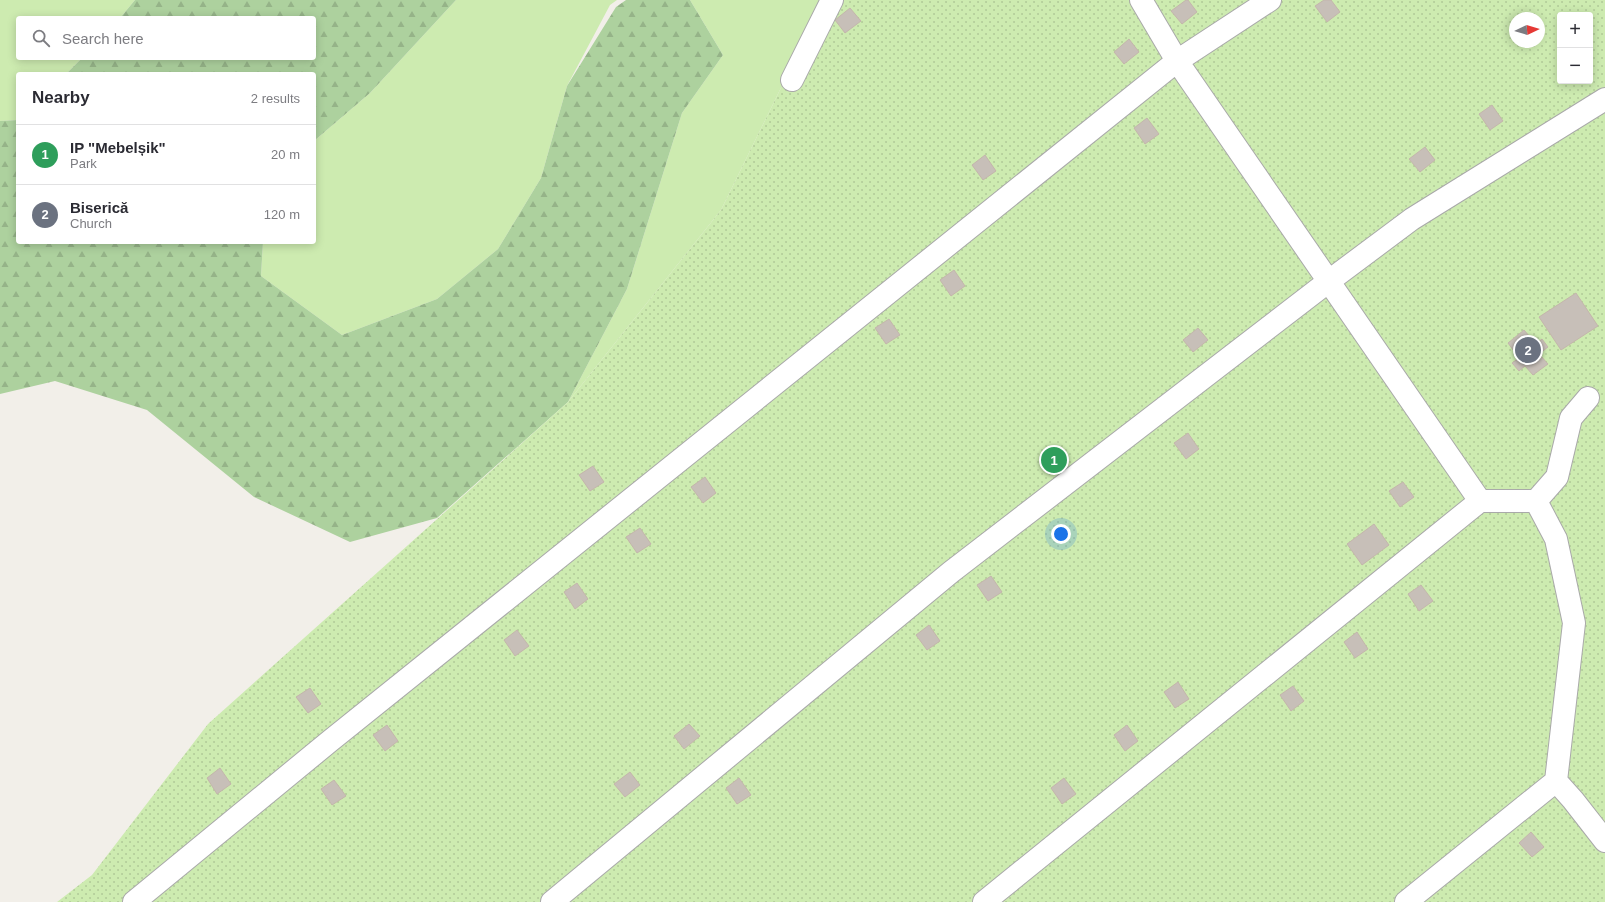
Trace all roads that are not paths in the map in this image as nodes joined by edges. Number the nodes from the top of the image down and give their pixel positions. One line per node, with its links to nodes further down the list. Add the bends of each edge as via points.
1 (832, 0): 5 (street)
2 (1141, 0): 4 (street)
3 (1270, 0): 4 (street)
4 (1177, 61): 7 (street); 13 (street, via 330,741)
5 (792, 80)
6 (1605, 98): 7 (street, via 1412,219)
7 (1329, 281): 9 (street); 14 (street, via 951,572)
8 (1588, 398): 10 (street, via 1571,418 1557,477)
9 (1480, 501): 10 (street); 15 (street)
10 (1536, 501): 11 (street, via 1556,539 1574,623)
11 (1556, 781): 12 (street); 16 (street)
12 (1605, 841)
13 (134, 902)
14 (552, 902)
15 (984, 902)
16 (1406, 902)

